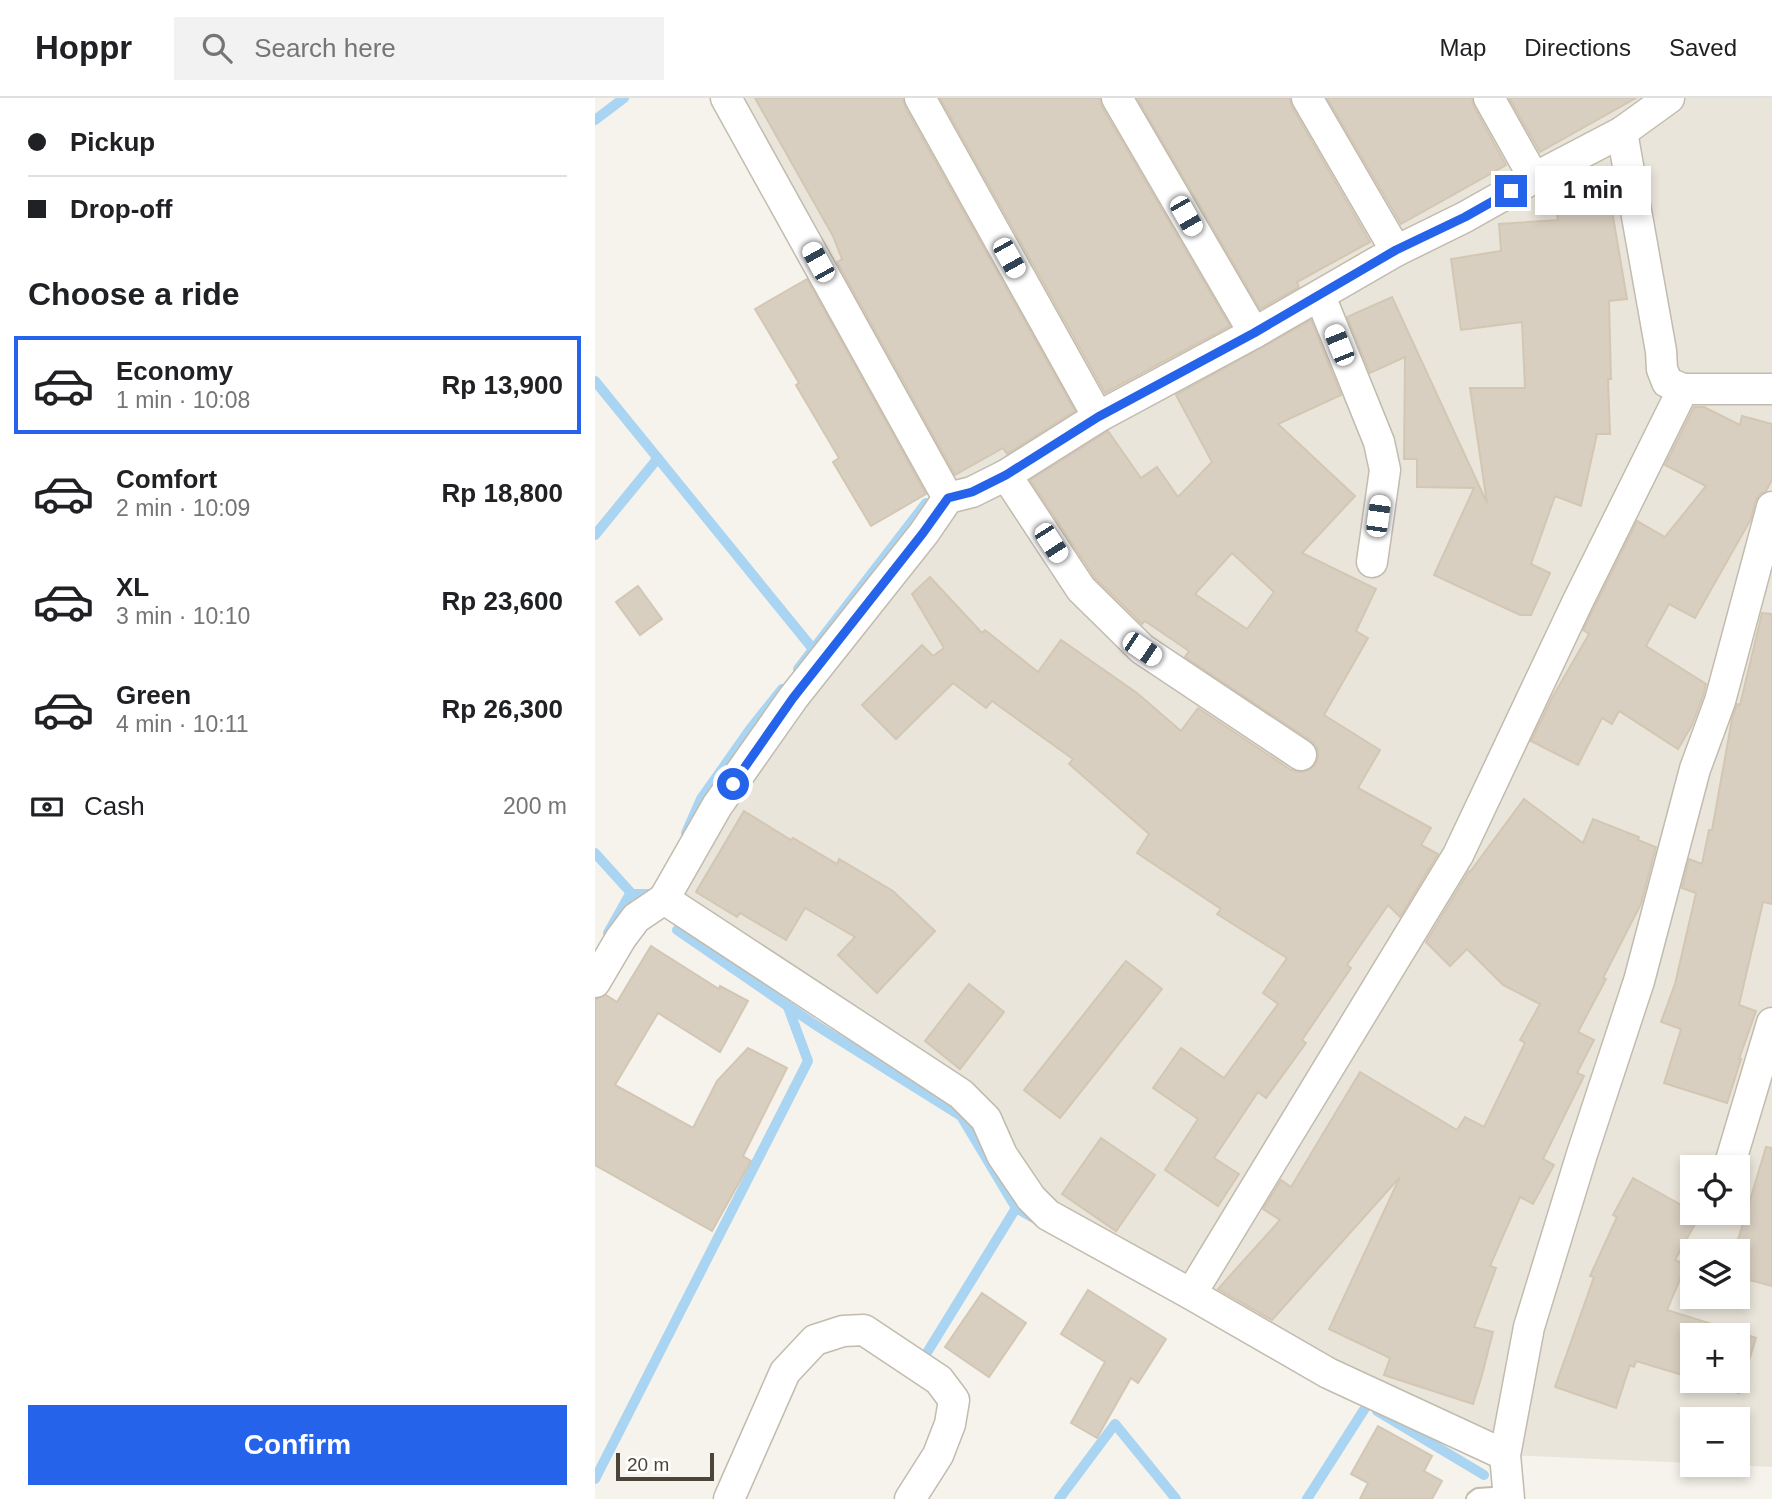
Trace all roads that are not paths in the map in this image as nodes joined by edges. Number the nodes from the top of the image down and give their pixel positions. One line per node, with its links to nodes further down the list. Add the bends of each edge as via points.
1 (726, 98): 16 (street)
2 (920, 98): 14 (street)
3 (1117, 98): 11 (street)
4 (1307, 98): 9 (street)
5 (1489, 98): 8 (street)
6 (1669, 98): 7 (street)
7 (1622, 132): 8 (street); 13 (street, via 1662,369 1667,383)
8 (1534, 178): 9 (street)
9 (1396, 250): 10 (street)
10 (1320, 296): 11 (street); 18 (street, via 1379,442 1385,470)
11 (1254, 333): 14 (street)
12 (1772, 389): 13 (street)
13 (1683, 390): 24 (street, via 1458,855)
14 (1098, 417): 15 (street)
15 (1006, 475): 16 (street); 19 (street, via 1081,589 1123,631 1142,649)
16 (948, 498): 20 (street, via 793,698 717,806)
17 (1772, 507): 25 (street, via 1639,981 1529,1327)
18 (1372, 562)
19 (1301, 755)
20 (664, 899): 21 (street, via 636,918); 24 (street, via 961,1094 986,1119 1016,1176 1048,1215)
21 (595, 982)
22 (1772, 1023): 23 (street)
23 (1733, 1155)
24 (1191, 1294): 25 (street, via 1328,1373)
25 (1505, 1455): 26 (street)
26 (1508, 1497): 29 (lane)
27 (729, 1499): 28 (street, via 785,1372 814,1340 865,1330 939,1380 954,1400 938,1455)
28 (910, 1499)
29 (1474, 1499)

